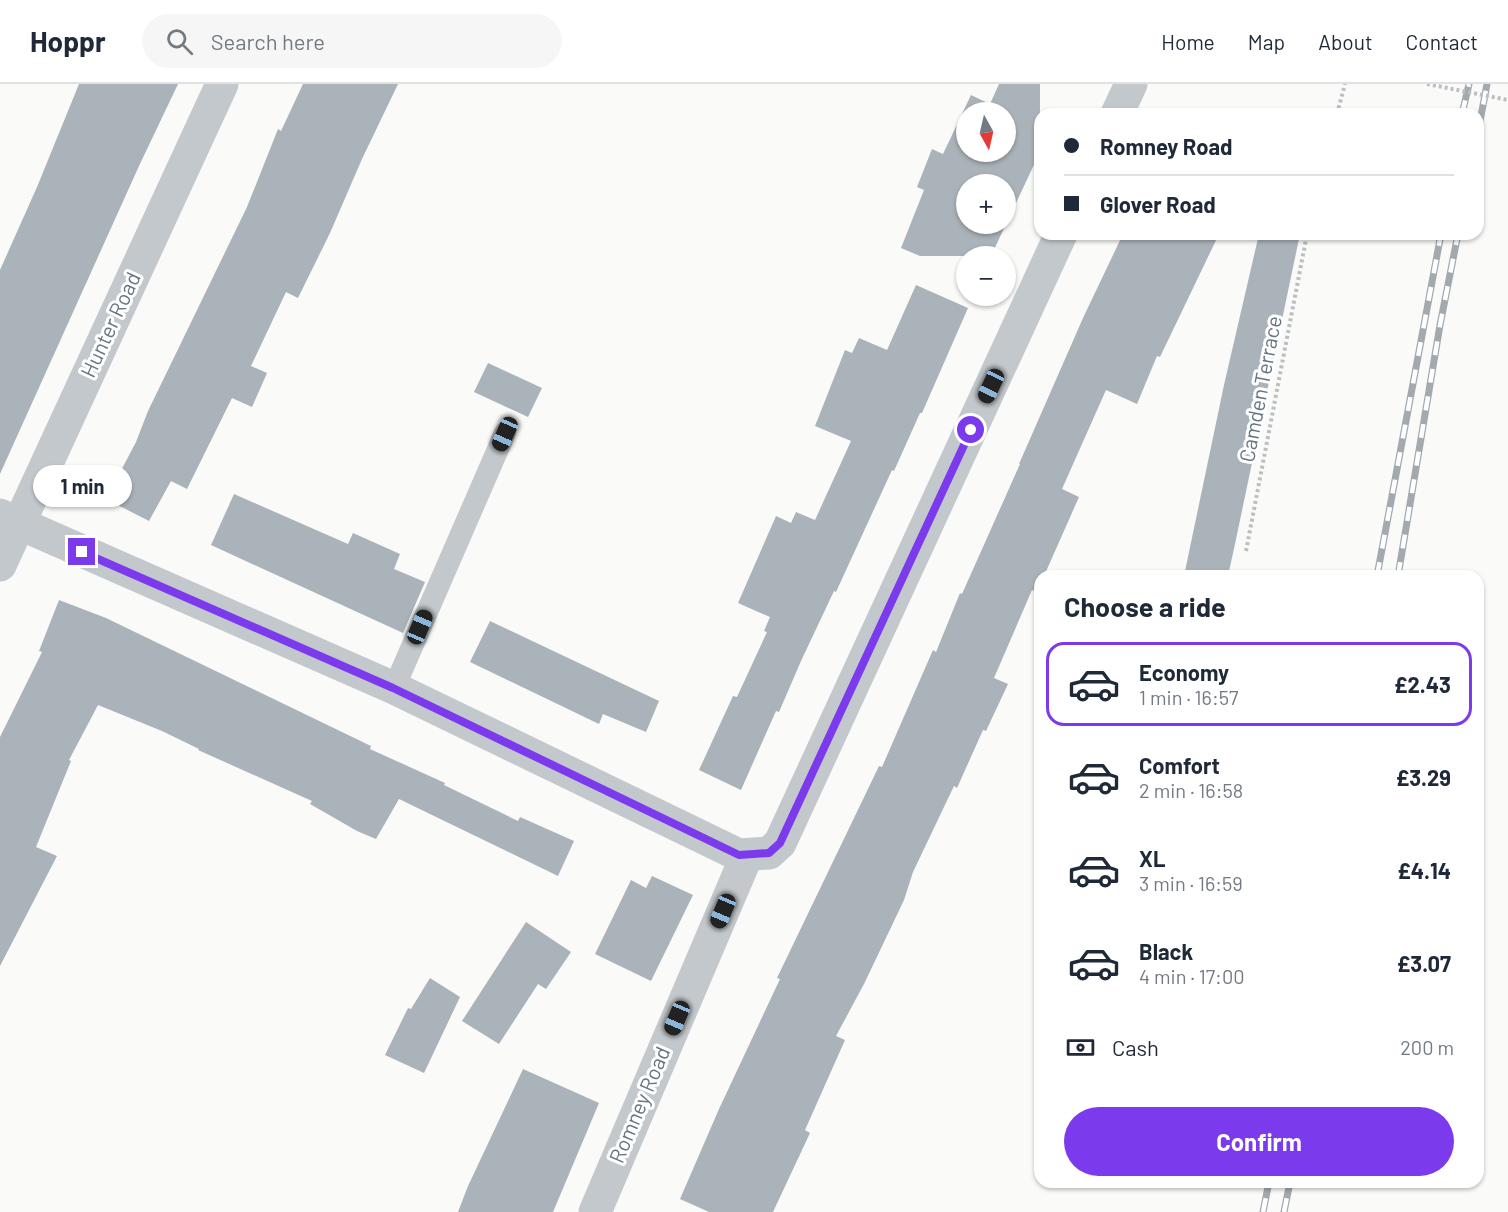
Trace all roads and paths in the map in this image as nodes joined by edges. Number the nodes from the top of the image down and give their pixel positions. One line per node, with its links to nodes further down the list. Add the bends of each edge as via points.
1 (222, 84): 11 (street, Hunter Road)
2 (1131, 84): 6 (street)
3 (1345, 84): 7 (path)
4 (1427, 84): 5 (path, bridge)
5 (1508, 100)
6 (1120, 108)
7 (1339, 108)
8 (1059, 240): 15 (street, via 780,843 769,853)
9 (1306, 240): 12 (path, Camden Terrace)
10 (505, 434): 14 (lane)
11 (10, 520): 13 (street, Hunter Road); 14 (street)
12 (1246, 550)
13 (0, 565)
14 (393, 688): 15 (street, via 739,855)
15 (747, 855): 16 (street, Romney Road)
16 (595, 1212)

